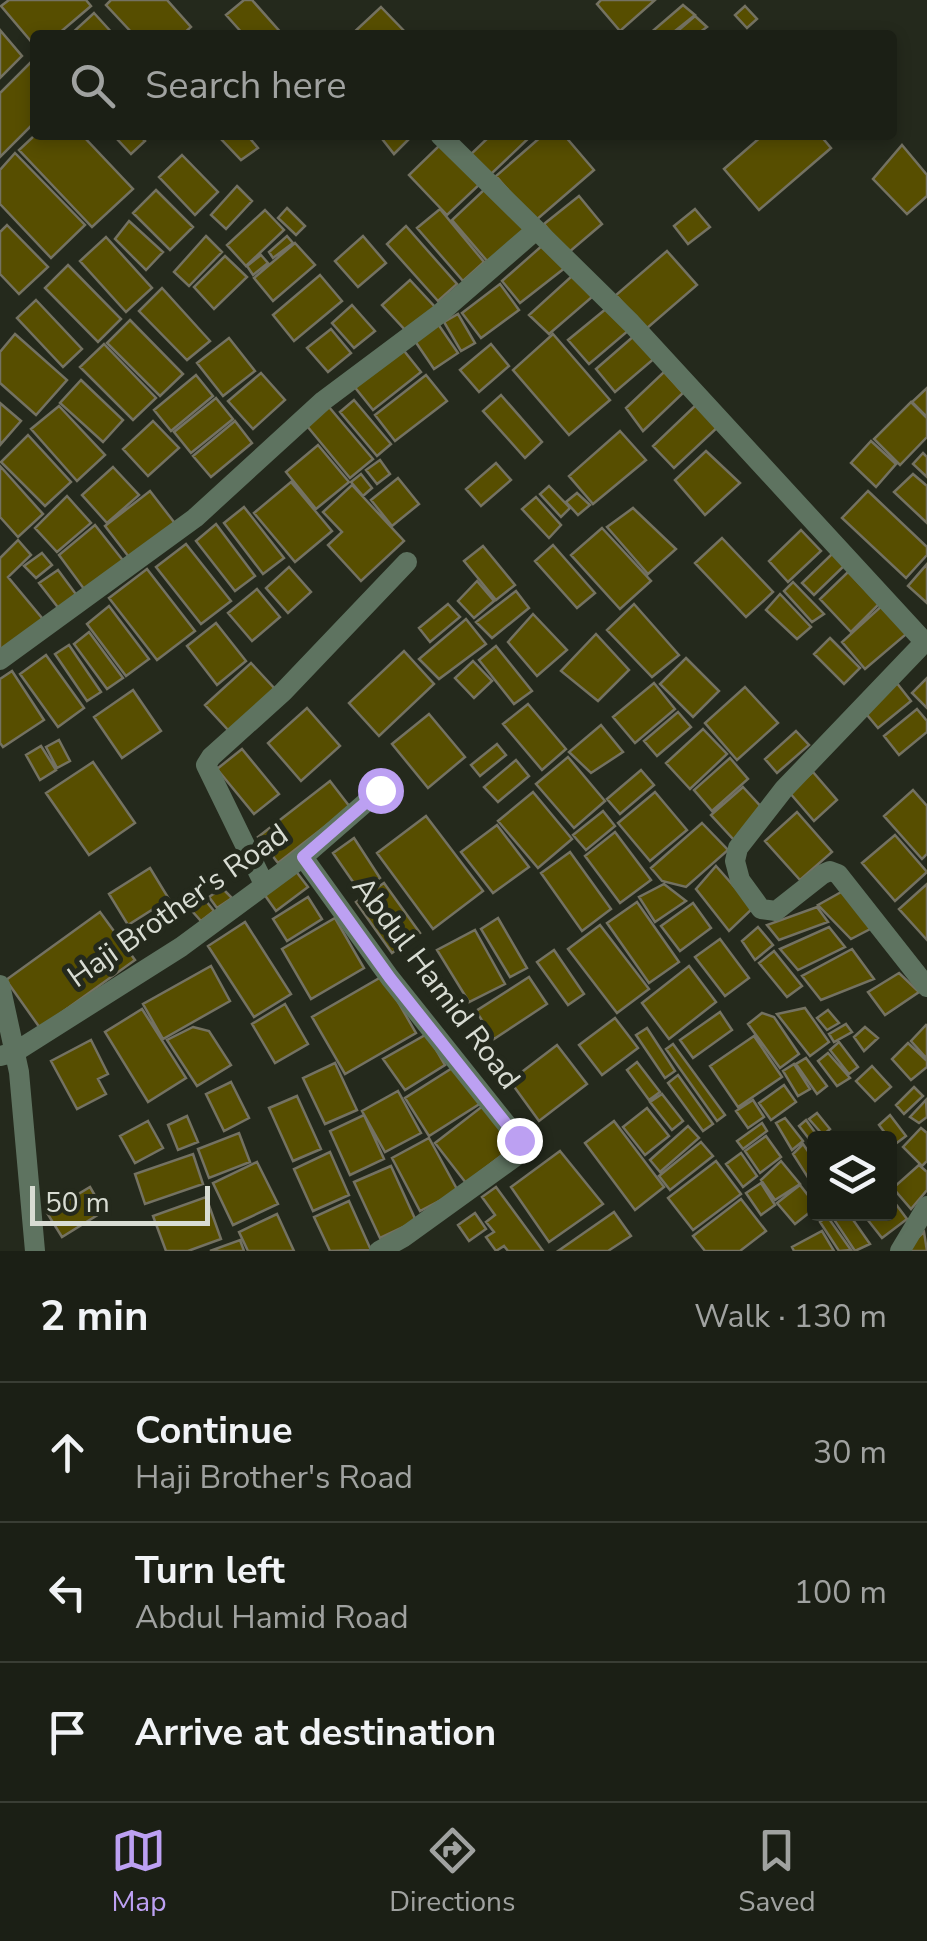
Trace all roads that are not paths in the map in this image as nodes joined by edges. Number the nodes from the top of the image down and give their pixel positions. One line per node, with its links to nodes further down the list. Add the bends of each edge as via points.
1 (445, 140): 2 (street)
2 (536, 230): 4 (street, via 323,401 195,518); 9 (street, via 631,322 920,637 919,648 784,789 743,840 735,861 740,880 768,912 823,874 838,874)
3 (407, 562): 7 (street, via 206,765)
4 (0, 660)
5 (380, 790): 6 (street, Haji Brother's Road)
6 (303, 857): 7 (street, Haji Brother's Road); 13 (street, Abdul Hamid Road, via 522,1148)
7 (264, 884): 10 (street, Haji Brother's Road, via 182,947)
8 (0, 985): 10 (street)
9 (927, 986)
10 (7, 1054): 12 (street)
11 (927, 1206): 14 (street)
12 (34, 1251)
13 (379, 1251)
14 (900, 1251)

